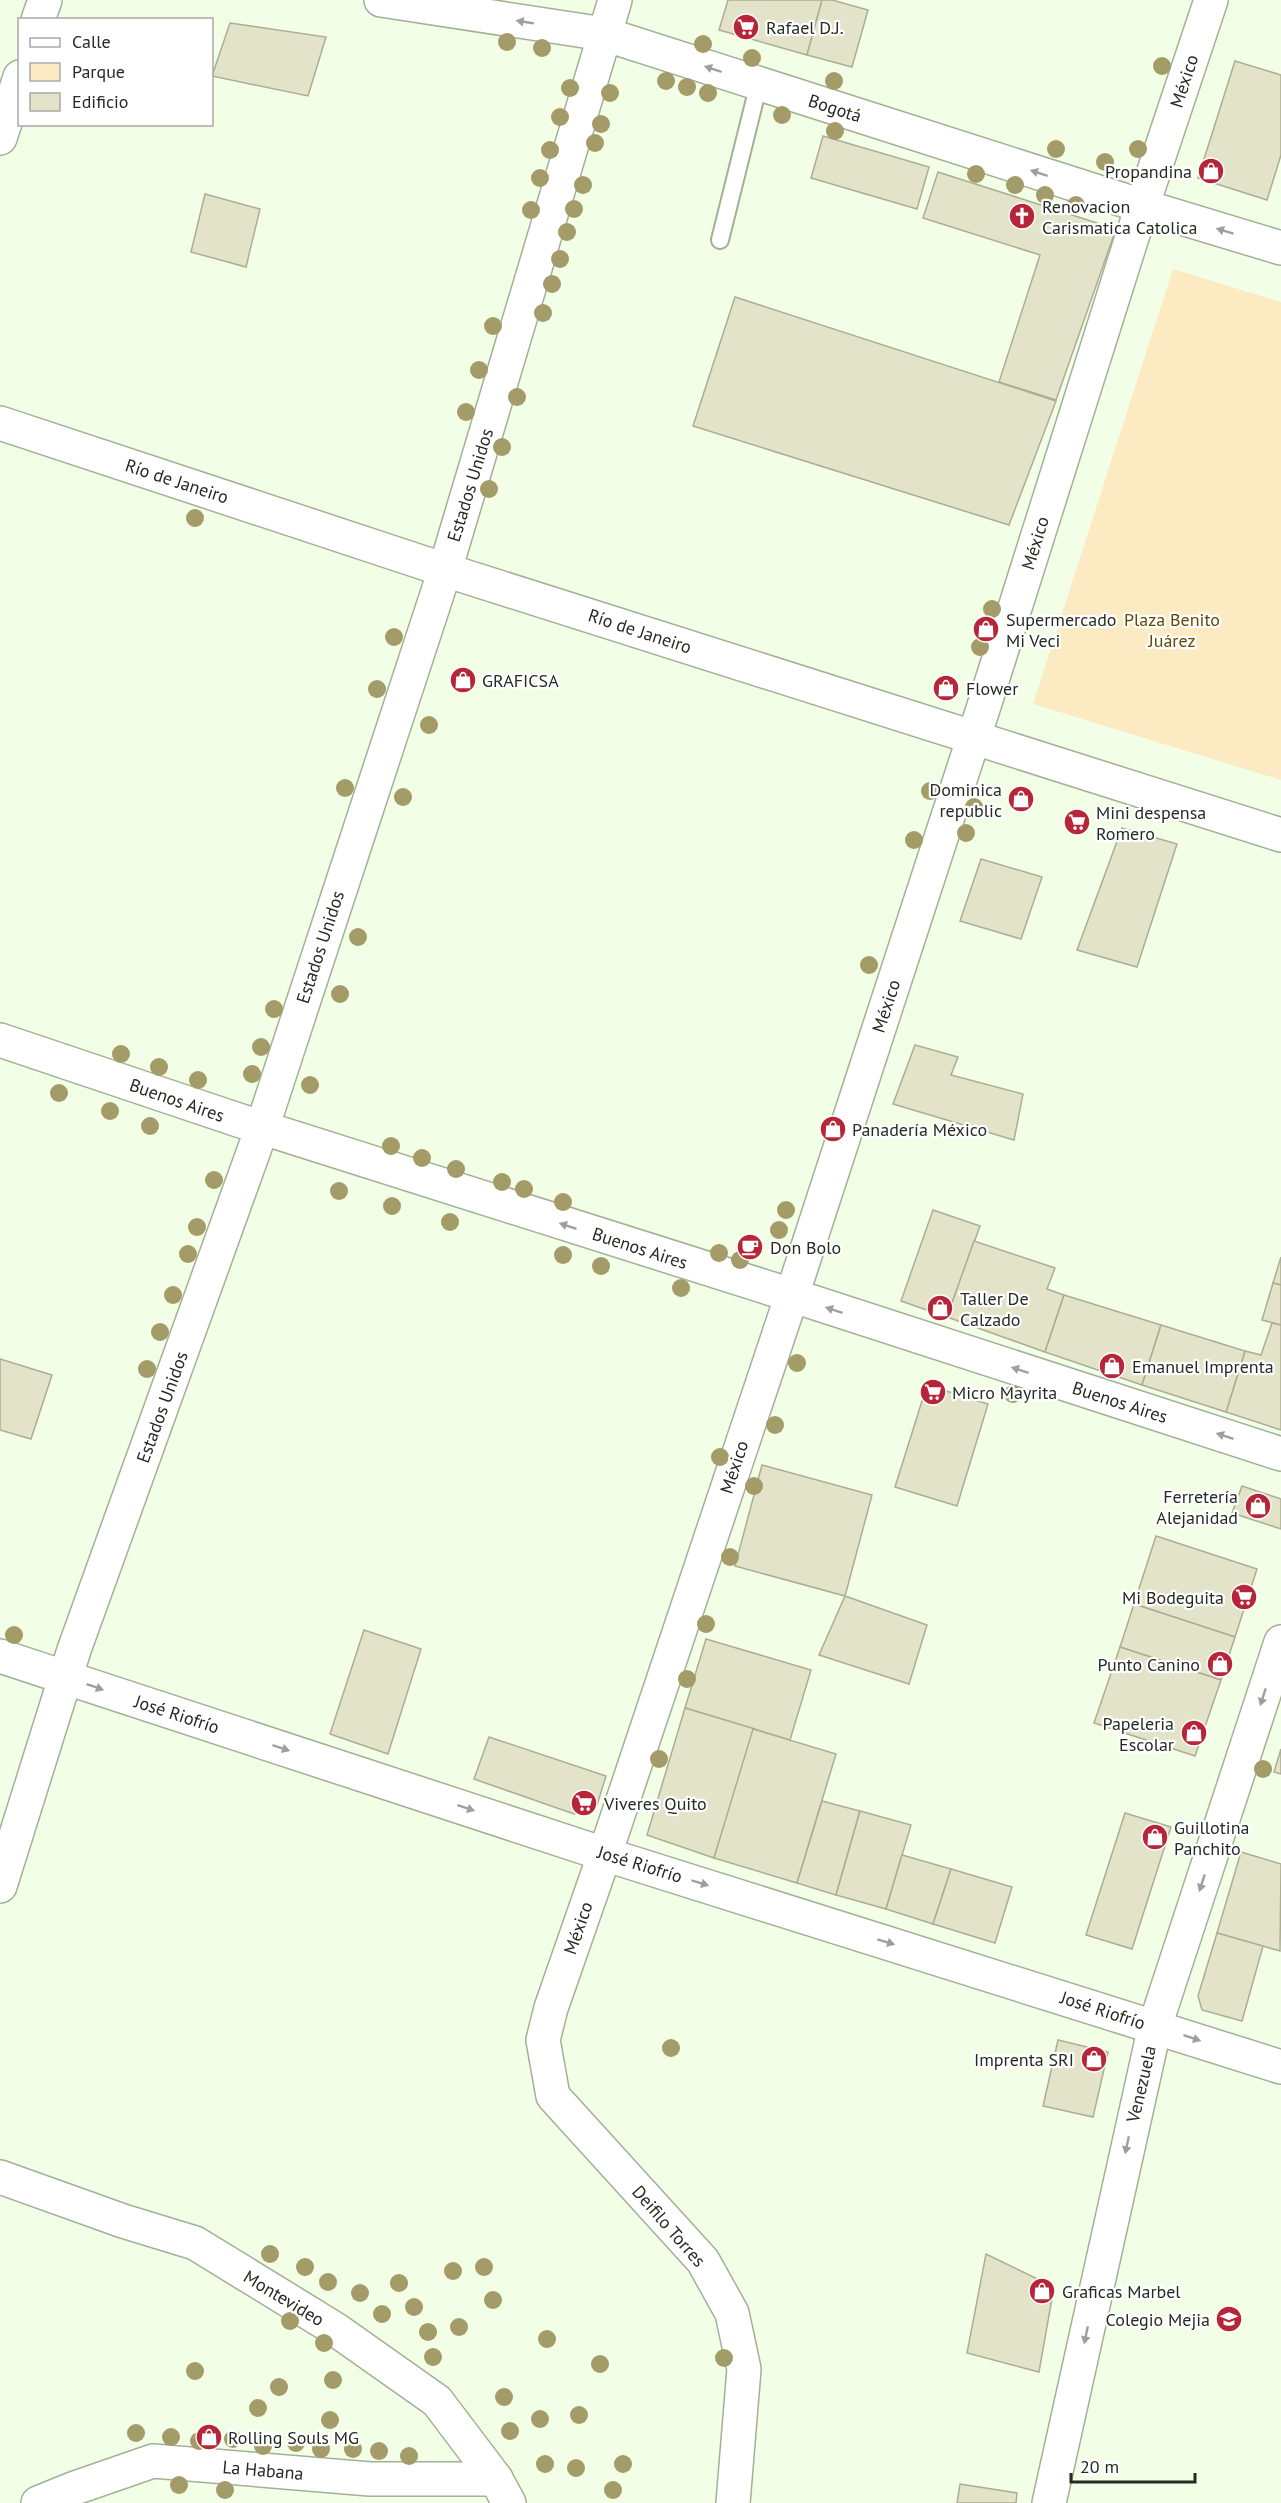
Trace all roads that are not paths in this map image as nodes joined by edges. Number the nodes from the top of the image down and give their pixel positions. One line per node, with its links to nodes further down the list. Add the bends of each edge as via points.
1 (45, 0): 5 (street)
2 (381, 0): 6 (street, Bogotá, one-way to 2)
3 (615, 0): 6 (street, Estados Unidos)
4 (1211, 0): 10 (street, México)
5 (39, 18)
6 (604, 34): 8 (street, Bogotá, one-way to 6); 14 (street, Estados Unidos)
7 (18, 83): 9 (street)
8 (759, 83): 10 (street, Bogotá, one-way to 8); 11 (lane)
9 (0, 138)
10 (1142, 206): 12 (street, Bogotá, one-way to 10); 15 (street, México)
11 (720, 240)
12 (1281, 248)
13 (0, 423): 14 (street, Río de Janeiro)
14 (445, 570): 15 (street, Río de Janeiro); 18 (street, Estados Unidos)
15 (973, 736): 16 (street, Río de Janeiro); 19 (street, México)
16 (1281, 835)
17 (0, 1040): 18 (street, Buenos Aires)
18 (262, 1128): 19 (street, Buenos Aires, one-way to 18); 23 (street, Estados Unidos)
19 (791, 1295): 20 (street, Buenos Aires, one-way to 19); 24 (street, México)
20 (1281, 1454)
21 (1281, 1642): 27 (street, Venezuela, one-way to 27)
22 (0, 1656): 23 (street, José Riofrío)
23 (66, 1677): 24 (street, José Riofrío, one-way to 24); 25 (street, Estados Unidos)
24 (604, 1854): 26 (street, México); 27 (street, José Riofrío, one-way to 27)
25 (0, 1886)
26 (551, 2008): 32 (street, Deifilo Torres, via 543,2040 553,2096 703,2261 732,2313 744,2368)
27 (1155, 2026): 28 (street, José Riofrío, one-way to 28); 33 (street, Venezuela, one-way to 33)
28 (1281, 2067)
29 (0, 2177): 30 (street, Montevideo, via 195,2243 335,2329 437,2401)
30 (503, 2491): 31 (street, La Habana, via 153,2462)
31 (38, 2503)
32 (733, 2503)
33 (1049, 2503)

